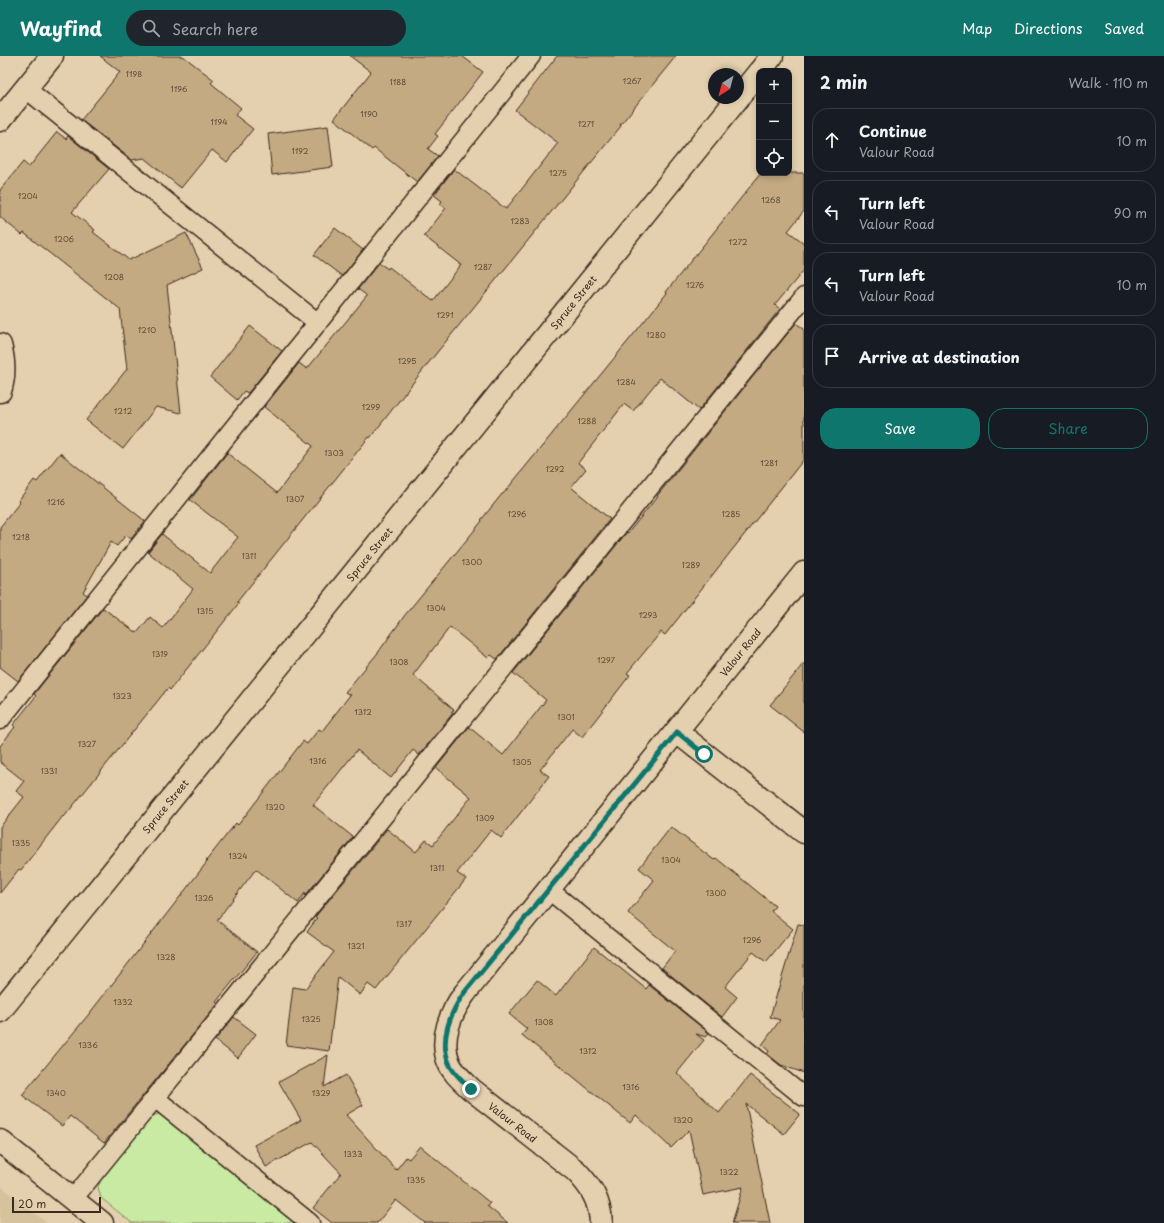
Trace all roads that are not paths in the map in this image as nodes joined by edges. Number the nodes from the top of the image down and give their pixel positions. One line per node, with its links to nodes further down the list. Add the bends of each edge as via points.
1 (52, 56): 6 (street)
2 (531, 56): 11 (lane)
3 (772, 56): 4 (street, Spruce Street)
4 (762, 68)
5 (756, 75): 7 (street, Spruce Street)
6 (25, 88): 9 (street); 11 (lane)
7 (744, 90)
8 (733, 104): 19 (street, Spruce Street)
9 (0, 120)
10 (804, 297): 21 (lane)
11 (318, 323): 15 (lane)
12 (0, 345): 13 (street, via 4,370)
13 (0, 392)
14 (804, 574): 16 (street, Valour Road)
15 (0, 720)
16 (677, 732): 17 (street); 18 (street, Valour Road)
17 (804, 832)
18 (549, 890): 20 (lane); 26 (street, Valour Road, via 464,993 452,1013 447,1032 446,1052 451,1067 471,1089 587,1182 599,1204)
19 (0, 1011)
20 (804, 1097)
21 (155, 1098): 23 (lane); 25 (lane)
22 (0, 1141): 23 (street)
23 (73, 1199): 24 (street)
24 (102, 1223)
25 (310, 1223)
26 (601, 1223)

